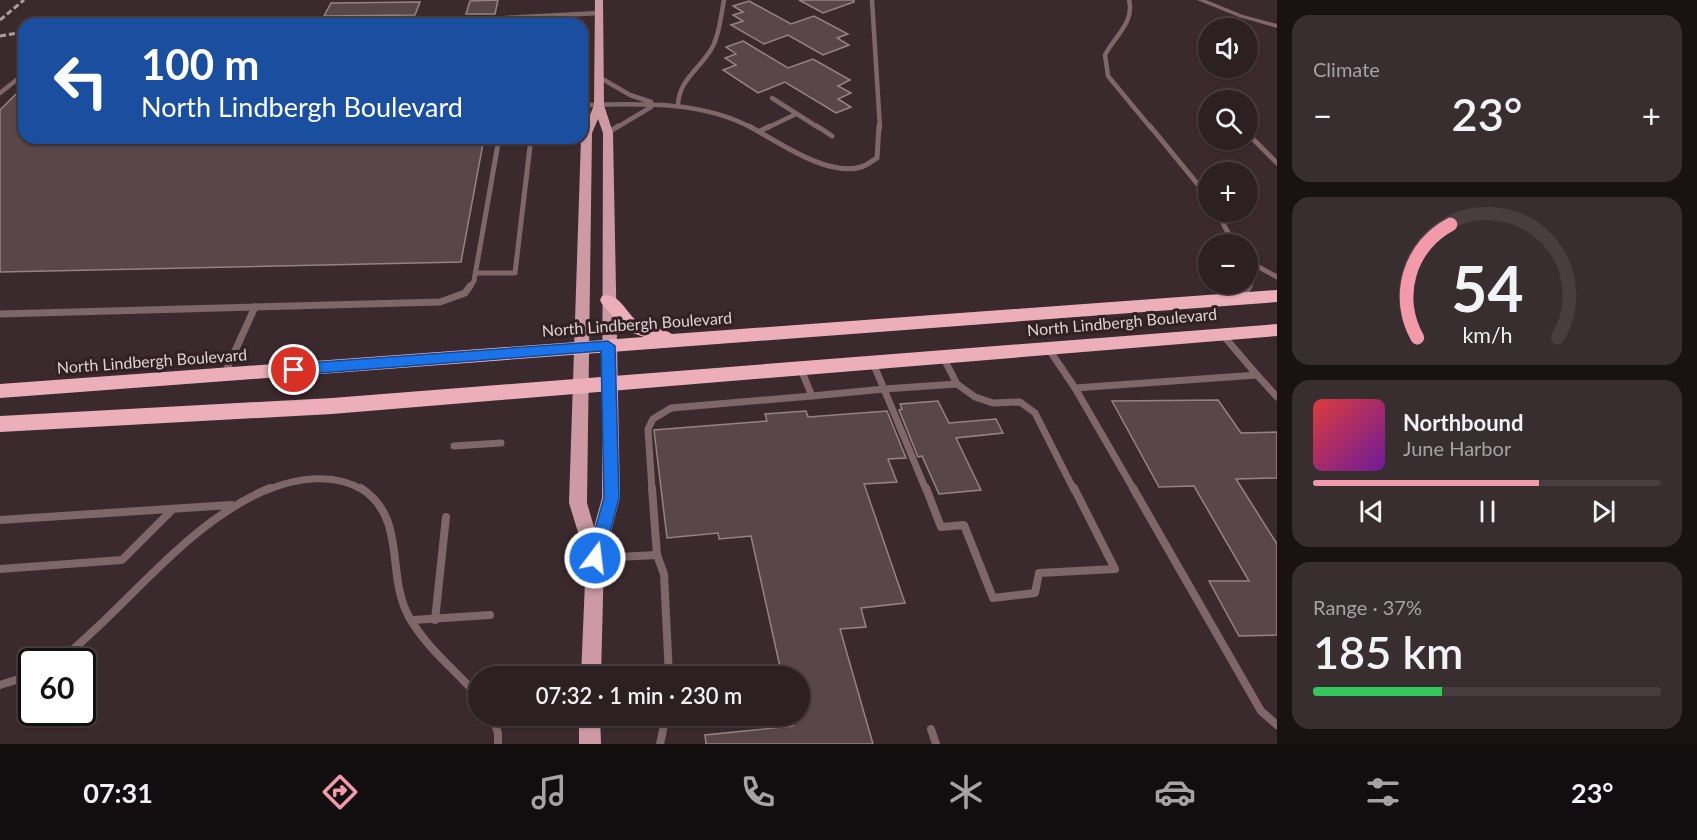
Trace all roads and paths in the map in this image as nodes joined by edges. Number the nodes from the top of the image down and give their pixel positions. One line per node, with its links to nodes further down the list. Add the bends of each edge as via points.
1 (599, 0): 6 (main road)
2 (724, 0): 16 (lane, via 713,45 686,78)
3 (872, 0): 19 (lane, via 880,136 877,158 855,169 831,165 807,159)
4 (1129, 0): 27 (lane, via 1133,11 1130,18 1105,55 1108,76)
5 (1200, 0): 8 (street)
6 (599, 13): 7 (lane); 9 (main road)
7 (504, 18)
8 (1277, 26)
9 (599, 77): 13 (lane, via 640,100); 15 (main road)
10 (18, 79): 11 (lane)
11 (0, 93)
12 (772, 98): 17 (lane)
13 (659, 104): 15 (lane); 16 (lane); 20 (lane, via 640,111)
14 (588, 105): 15 (lane)
15 (599, 105): 18 (main road); 20 (main road)
16 (678, 105): 19 (lane, via 724,115)
17 (796, 114): 19 (lane); 21 (lane)
18 (588, 131)
19 (760, 131)
20 (608, 133): 34 (main road)
21 (832, 136)
22 (498, 144): 29 (lane)
23 (530, 144): 29 (lane, via 515,273)
24 (587, 144): 41 (main road)
25 (1258, 144): 26 (lane)
26 (1277, 163)
27 (1198, 185)
28 (1258, 267): 30 (lane)
29 (476, 273): 35 (lane, via 465,293 440,302)
30 (1277, 277)
31 (1244, 294): 33 (lane)
32 (1277, 296): 33 (highway, North Lindbergh Boulevard)
33 (1242, 298): 39 (highway, North Lindbergh Boulevard)
34 (608, 300): 39 (highway, via 630,326); 40 (main road)
35 (255, 307): 36 (lane); 46 (lane)
36 (0, 314)
37 (1277, 330): 38 (highway, North Lindbergh Boulevard)
38 (1222, 334): 42 (highway, North Lindbergh Boulevard); 47 (lane)
39 (681, 340): 40 (highway, North Lindbergh Boulevard)
40 (608, 346): 41 (highway, North Lindbergh Boulevard); 48 (main road)
41 (581, 347): 46 (highway, North Lindbergh Boulevard); 50 (main road)
42 (1048, 348): 43 (highway, North Lindbergh Boulevard); 51 (lane)
43 (942, 356): 44 (highway, North Lindbergh Boulevard); 49 (lane)
44 (872, 362): 45 (highway, North Lindbergh Boulevard); 52 (lane)
45 (800, 368): 48 (highway, North Lindbergh Boulevard); 54 (lane)
46 (224, 375): 53 (highway, North Lindbergh Boulevard)
47 (1257, 375): 51 (lane); 55 (lane)
48 (609, 384): 50 (highway, North Lindbergh Boulevard); 64 (main road, via 612,498)
49 (957, 384): 52 (lane); 52 (lane, via 975,397 993,403 1020,402 1035,413 1115,569 1039,573 1035,593 993,598 964,525 941,527)
50 (581, 386): 56 (highway, North Lindbergh Boulevard, via 332,406); 64 (main road, via 578,503)
51 (1075, 388): 75 (lane, via 1261,711)
52 (885, 389): 54 (lane)
53 (0, 391)
54 (812, 396): 63 (lane, via 671,408 653,419 648,429)
55 (1277, 397)
56 (0, 424)
57 (501, 443): 58 (lane)
58 (454, 446)
59 (232, 505): 60 (lane); 67 (lane, via 273,485 301,478 333,478 354,483 386,513 402,602); 69 (lane, via 197,532)
60 (173, 509): 62 (lane); 65 (lane, via 122,560)
61 (446, 517): 68 (lane)
62 (0, 520)
63 (657, 555): 64 (lane); 71 (lane, via 664,574)
64 (595, 558): 70 (main road)
65 (0, 569)
66 (490, 615): 68 (lane)
67 (413, 620): 68 (lane); 74 (lane, via 425,641)
68 (435, 620)
69 (77, 648)
70 (591, 666)
71 (669, 666)
72 (18, 679): 73 (lane)
73 (0, 685)
74 (468, 686)
75 (1277, 725)
76 (496, 726): 80 (lane)
77 (590, 726): 81 (main road)
78 (664, 726): 82 (lane)
79 (931, 729): 83 (lane)
80 (498, 744)
81 (590, 744)
82 (660, 744)
83 (936, 744)

